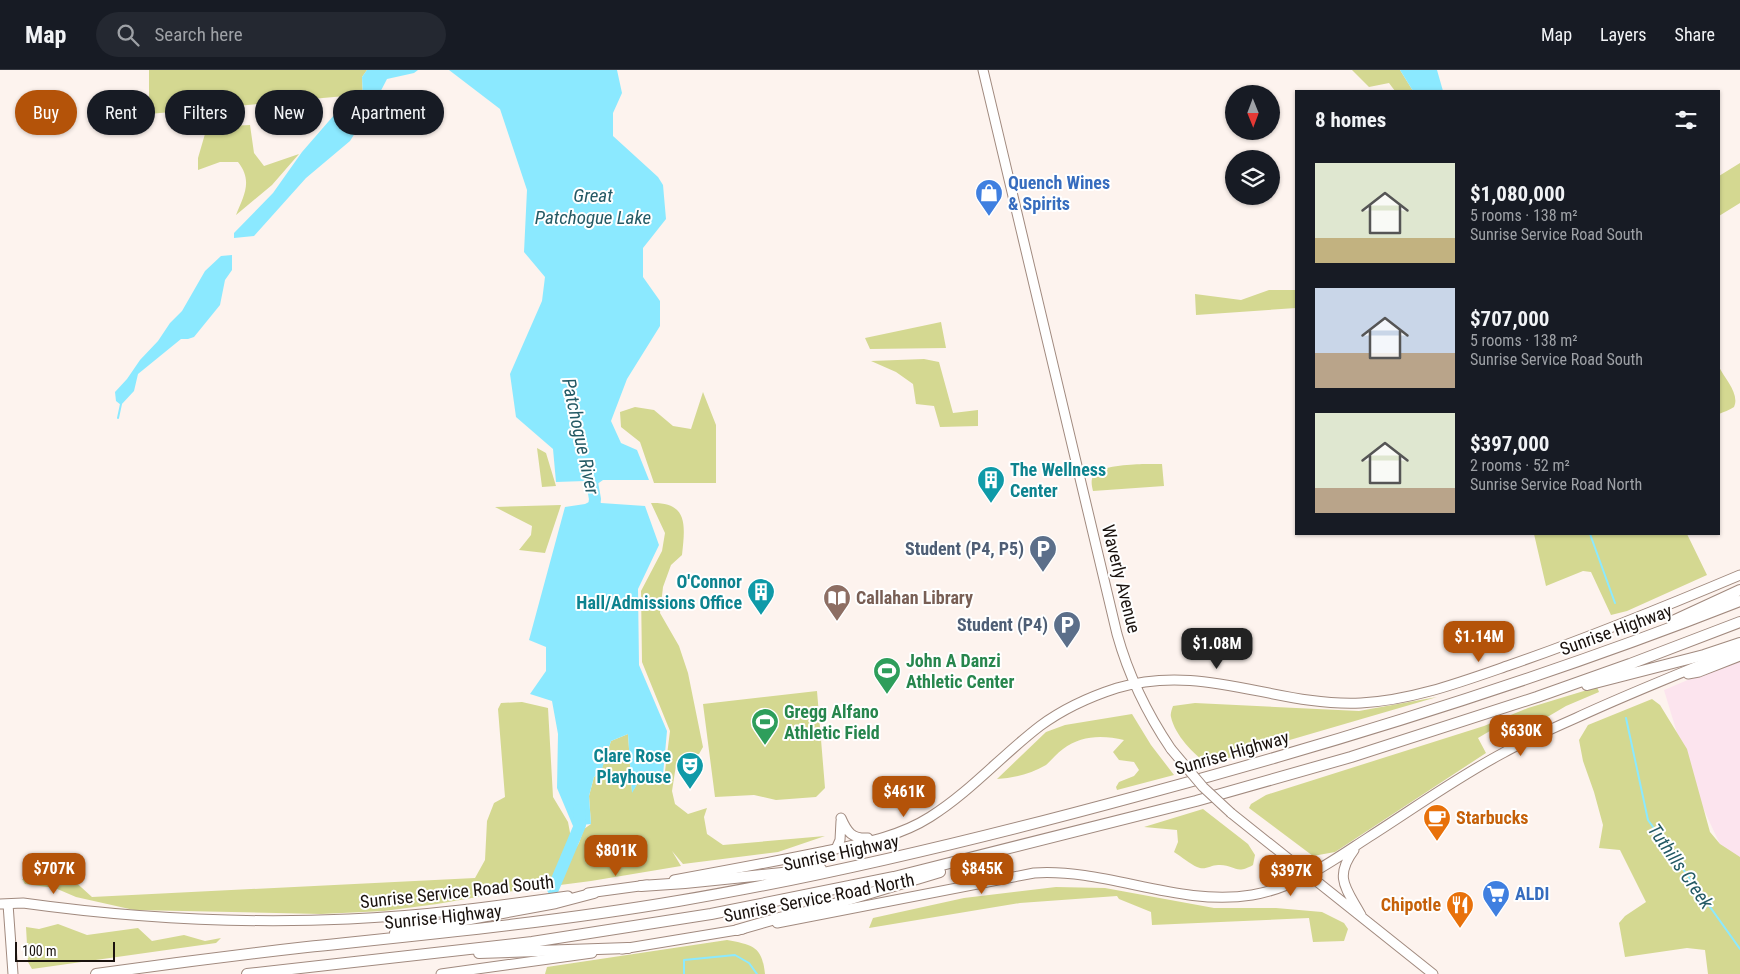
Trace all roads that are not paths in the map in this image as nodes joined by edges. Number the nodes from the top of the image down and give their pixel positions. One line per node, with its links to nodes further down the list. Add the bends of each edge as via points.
1 (983, 70): 11 (main road, Waverly Avenue, via 1106,588)
2 (1740, 575): 11 (main road, Sunrise Service Road South, via 1584,638 1447,686 1402,698 1338,703 1306,701 1205,681)
3 (1740, 590): 6 (highway)
4 (1740, 600): 6 (highway, Sunrise Highway)
5 (1740, 622): 12 (highway, Sunrise Highway)
6 (1629, 642): 17 (highway, Sunrise Highway, via 1435,710 1258,764)
7 (1740, 643): 12 (highway, via 1704,656)
8 (1740, 649): 10 (main road, Sunrise Service Road North)
9 (1740, 656): 10 (main road, via 1699,672)
10 (1661, 680): 14 (main road, Sunrise Service Road North, via 1504,752)
11 (1133, 684): 13 (main road, Sunrise Service Road South, via 1095,696 1060,713 1031,733 947,805 918,824); 18 (main road, Waverly Avenue, bridge, via 1171,749 1203,787)
12 (1537, 697): 15 (highway, Sunrise Highway, via 1256,784)
13 (891, 836): 16 (main road, Sunrise Service Road South); 16 (main road, via 854,837 841,818)
14 (1358, 844): 18 (main road, Sunrise Service Road North); 22 (main road, via 1346,861 1342,875)
15 (1018, 846): 23 (highway, via 923,878); 26 (highway, Sunrise Highway, via 894,877 711,914 532,942)
16 (836, 849): 19 (main road, Sunrise Service Road South)
17 (868, 864): 19 (highway); 24 (highway, Sunrise Highway, via 578,917)
18 (1308, 876): 22 (main road, Waverly Avenue); 23 (main road, Sunrise Service Road North, via 1264,893 1212,898 1071,873 1034,872)
19 (641, 886): 20 (main road, Sunrise Service Road South)
20 (594, 893): 21 (main road, Sunrise Service Road South, via 422,914 287,921 170,918 23,903); 24 (highway)
21 (4, 904): 27 (main road)
22 (1364, 919): 31 (main road, Waverly Avenue)
23 (737, 930): 25 (main road, Sunrise Service Road North)
24 (358, 942): 28 (highway, Sunrise Highway)
25 (628, 948): 26 (highway); 30 (main road, Sunrise Service Road North)
26 (415, 954): 29 (highway, Sunrise Highway)
27 (13, 974)
28 (96, 974)
29 (247, 974)
30 (441, 974)
31 (1433, 974)

